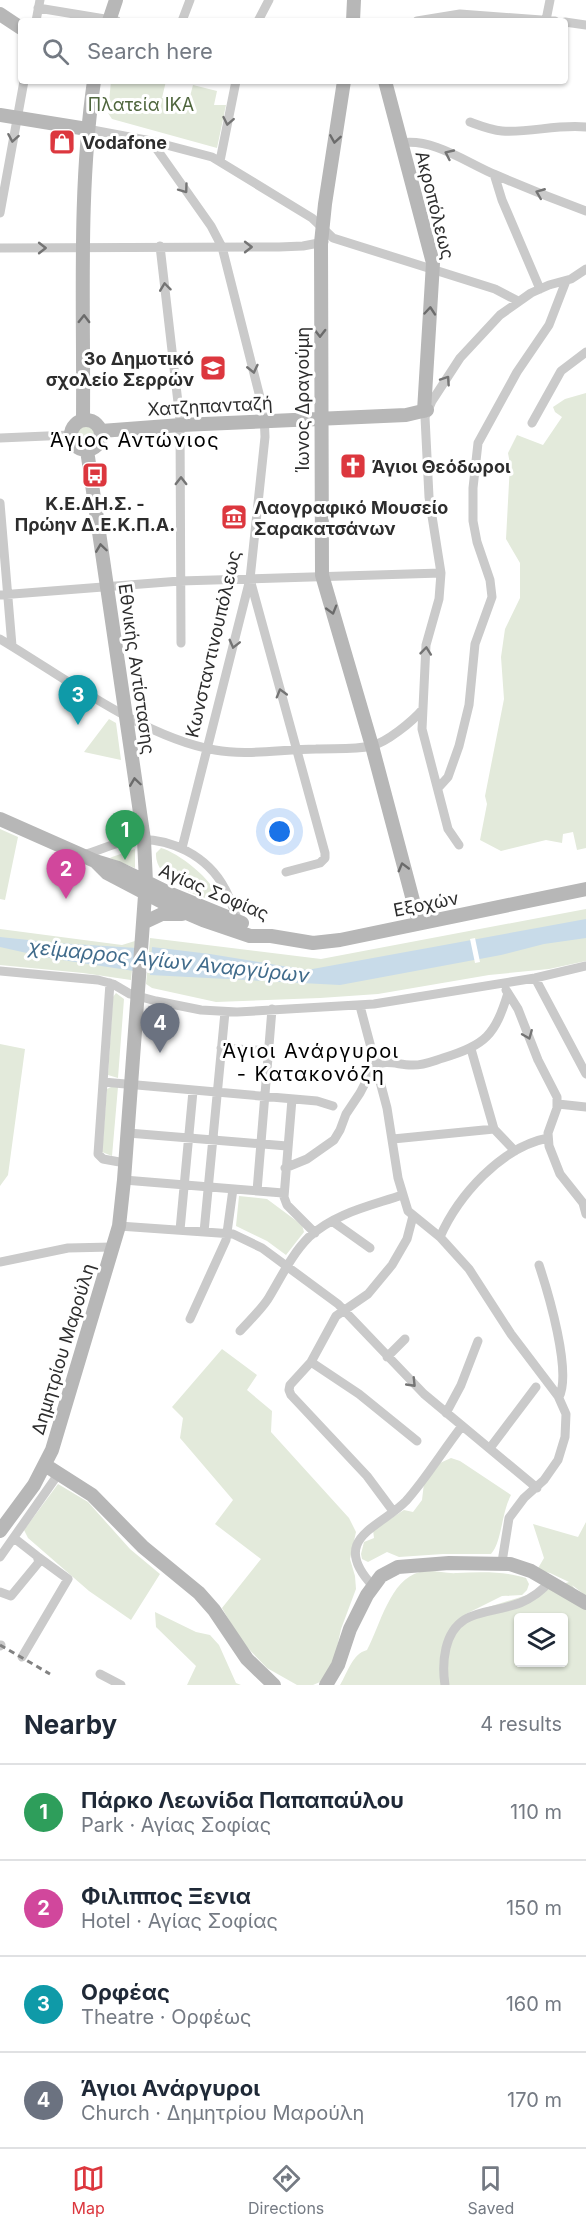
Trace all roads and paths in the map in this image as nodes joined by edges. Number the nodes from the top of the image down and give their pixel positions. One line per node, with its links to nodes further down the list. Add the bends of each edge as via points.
1 (116, 0): 9 (main road)
2 (190, 0): 10 (street)
3 (269, 0): 11 (street)
4 (354, 0): 12 (main road)
5 (550, 0): 15 (street)
6 (39, 4): 8 (street)
7 (0, 14): 18 (main road)
8 (99, 18)
9 (113, 18)
10 (183, 18)
11 (260, 18)
12 (353, 18)
13 (435, 18): 14 (street, via 460,14)
14 (521, 18)
15 (551, 18)
16 (568, 22): 17 (street)
17 (586, 25)
18 (18, 26)
19 (23, 84): 25 (street)
20 (94, 84): 28 (main road)
21 (236, 84): 31 (street, one-way to 31)
22 (344, 84): 35 (main road, Ίωνος Δραγούμη, one-way to 35)
23 (386, 84): 30 (main road, Ακροπόλεως)
24 (0, 115): 25 (main road)
25 (16, 118): 28 (main road); 34 (street, one-way to 34)
26 (470, 122): 27 (street, via 502,131 562,125)
27 (586, 127)
28 (87, 129): 29 (street); 40 (main road)
29 (151, 141): 31 (street); 38 (street, Κωνσταντινουπόλεως, one-way to 38)
30 (401, 142): 32 (street, one-way to 30, via 428,145); 41 (main road, Ακροπόλεως)
31 (220, 161): 35 (street)
32 (494, 174): 33 (street, one-way to 32); 44 (street)
33 (586, 212)
34 (0, 213)
35 (322, 226): 36 (main road, Ίωνος Δραγούμη)
36 (327, 241): 38 (street, one-way to 36, via 289,247); 41 (street); 49 (main road, Ίωνος Δραγούμη, one-way to 49)
37 (160, 246): 38 (street); 40 (street); 52 (street, one-way to 37)
38 (222, 247): 50 (street, Κωνσταντινουπόλεως, one-way to 50)
39 (0, 248): 40 (street, one-way to 40)
40 (84, 248): 48 (main road, one-way to 40)
41 (434, 268): 45 (street); 47 (main road, Ακροπόλεως, one-way to 41)
42 (586, 268): 43 (street)
43 (566, 281): 44 (street); 74 (street, via 549,325 517,372 478,443 473,521 492,597 475,644 470,705 459,746 450,773)
44 (540, 289): 45 (street)
45 (518, 301): 47 (street, one-way to 45, via 466,351)
46 (586, 352): 51 (street, via 561,371)
47 (426, 411): 49 (main road, Χατζηπανταζή); 58 (street, via 427,471)
48 (83, 419): 53 (main road, via 96,422); 54 (main road, via 73,426)
49 (320, 419): 50 (main road, Χατζηπανταζή); 59 (main road, Ίωνος Δραγούμη)
50 (266, 422): 52 (main road, Χατζηπανταζή); 60 (street, Κωνσταντινουπόλεως)
51 (532, 423)
52 (181, 425): 53 (main road, Χατζηπανταζή); 61 (street, one-way to 52)
53 (101, 431): 56 (main road, via 98,444)
54 (70, 435): 55 (street); 56 (main road, via 75,446)
55 (0, 438)
56 (87, 450): 62 (main road, Εθνικής Αντίστασης, one-way to 56)
57 (0, 503): 63 (street)
58 (441, 573): 59 (street); 69 (street, one-way to 58, via 426,645 439,599)
59 (322, 575): 60 (street); 71 (main road, Ίωνος Δραγούμη, one-way to 71)
60 (250, 579): 61 (street); 64 (street); 65 (street, Κωνσταντινουπόλεως)
61 (180, 581): 62 (street); 67 (street)
62 (107, 586): 63 (street); 70 (main road, Εθνικής Αντίστασης)
63 (4, 594): 68 (street)
64 (258, 610): 65 (street); 73 (street, one-way to 64)
65 (242, 612): 72 (street, Κωνσταντινουπόλεως, one-way to 72)
66 (0, 639): 68 (street)
67 (180, 643)
68 (12, 646): 70 (street)
69 (423, 709): 71 (street, via 401,729); 74 (street, via 424,741)
70 (126, 714): 72 (street); 76 (main road, Εθνικής Αντίστασης, one-way to 70)
71 (372, 746): 73 (street); 87 (main road, Ίωνος Δραγούμη, one-way to 71)
72 (208, 749): 73 (street); 78 (street, Κωνσταντινουπόλεως)
73 (297, 749): 80 (street, via 325,858 320,863)
74 (438, 788): 77 (street, via 448,830)
75 (0, 819): 79 (main road, Αγίας Σοφίας)
76 (144, 840): 78 (street); 79 (street, via 125,842); 81 (main road, Εθνικής Αντίστασης)
77 (459, 845)
78 (182, 848): 83 (street, via 214,873)
79 (89, 858): 81 (main road, Αγίας Σοφίας, via 118,868)
80 (286, 872)
81 (146, 888): 84 (main road, Αγίας Σοφίας); 85 (main road, Αγίας Σοφίας); 88 (main road)
82 (586, 889): 87 (main road, Εξοχών)
83 (230, 898): 84 (street); 86 (street)
84 (217, 913): 86 (main road, Αγίας Σοφίας)
85 (189, 915): 88 (main road, via 162,914); 89 (main road, Αγίας Σοφίας)
86 (238, 922): 89 (street); 90 (main road, Αγίας Σοφίας)
87 (419, 923): 90 (main road, Εξοχών, via 326,942)
88 (144, 929): 96 (main road, Δημητρίου Μαρούλη)
89 (250, 936): 90 (main road, Αγίας Σοφίας)
90 (271, 936)
91 (586, 966): 93 (street)
92 (0, 971): 94 (street)
93 (535, 978): 95 (street); 105 (street)
94 (110, 983): 96 (street); 106 (street)
95 (500, 984): 97 (street); 98 (street)
96 (139, 991): 100 (street, via 194,1009); 107 (main road, Δημητρίου Μαρούλη)
97 (508, 993): 102 (street, via 498,1023); 112 (street, one-way to 112)
98 (360, 1006): 99 (street); 104 (street)
99 (272, 1010): 100 (street); 103 (street)
100 (225, 1012): 101 (street)
101 (221, 1048): 103 (street); 109 (street)
102 (471, 1049): 104 (street, via 417,1065); 115 (street)
103 (269, 1051): 110 (street)
104 (376, 1065): 119 (street); 125 (street, via 334,1140 307,1159)
105 (586, 1072)
106 (103, 1082): 107 (street); 124 (street, via 98,1155 103,1160)
107 (131, 1085): 108 (street); 116 (main road, Δημητρίου Μαρούλη)
108 (193, 1091): 109 (street); 117 (street)
109 (217, 1093): 110 (street); 120 (street)
110 (265, 1096): 111 (street); 121 (street)
111 (292, 1099): 113 (street); 122 (street)
112 (558, 1104): 114 (street); 118 (street)
113 (333, 1106)
114 (586, 1107)
115 (494, 1130): 119 (street); 123 (street)
116 (128, 1133): 117 (street); 124 (main road, Δημητρίου Μαρούλη)
117 (189, 1138): 120 (street); 127 (street)
118 (548, 1138): 123 (street); 133 (street, via 560,1174 583,1203)
119 (393, 1139): 132 (street)
120 (213, 1140): 121 (street); 128 (street)
121 (261, 1143): 122 (street); 130 (street)
122 (287, 1146): 125 (street)
123 (515, 1151): 141 (street, via 464,1196)
124 (125, 1163): 126 (main road, Δημητρίου Μαρούλη)
125 (285, 1168): 131 (street)
126 (124, 1180): 127 (street); 136 (main road, Δημητρίου Μαρούλη)
127 (184, 1185): 128 (street); 137 (street)
128 (208, 1187): 129 (street); 138 (street)
129 (233, 1189): 130 (street); 140 (street)
130 (257, 1191): 131 (street)
131 (283, 1193): 139 (street, via 287,1204)
132 (402, 1196): 134 (street); 135 (street)
133 (586, 1214)
134 (412, 1216): 141 (street); 147 (street, via 407,1239 392,1265 368,1293)
135 (332, 1221): 139 (street); 143 (street)
136 (119, 1226): 137 (street); 142 (main road, Δημητρίου Μαρούλη)
137 (180, 1230): 138 (street)
138 (204, 1232): 140 (street)
139 (315, 1233): 145 (street)
140 (228, 1234): 145 (street, via 251,1241); 148 (street)
141 (440, 1238): 155 (street, via 476,1278 504,1324)
142 (112, 1247): 144 (street, via 65,1248); 160 (main road, Δημητρίου Μαρούλη)
143 (370, 1248)
144 (0, 1262)
145 (287, 1265): 147 (street); 149 (street, via 264,1305)
146 (539, 1265): 155 (street, via 558,1335 562,1385)
147 (344, 1309): 152 (street); 153 (street, via 331,1323)
148 (190, 1319)
149 (240, 1331)
150 (405, 1339): 152 (street)
151 (478, 1341): 156 (street)
152 (387, 1357): 156 (street, one-way to 156)
153 (311, 1362): 158 (street); 163 (street, via 289,1390 367,1476)
154 (536, 1387): 159 (street)
155 (559, 1397): 162 (street, via 566,1418 562,1450)
156 (446, 1413): 157 (street)
157 (462, 1426): 159 (street); 163 (street, via 407,1499)
158 (417, 1441)
159 (490, 1448): 162 (street)
160 (45, 1465): 161 (main road); 164 (main road, Δημητρίου Μαρούλη)
161 (59, 1473): 165 (street); 176 (main road, via 92,1495 143,1547 200,1593 248,1659)
162 (537, 1488): 168 (street, via 509,1518)
163 (393, 1511): 170 (street, via 368,1529 357,1546 357,1566)
164 (0, 1531)
165 (14, 1538): 166 (street); 167 (street)
166 (0, 1557)
167 (38, 1557): 171 (street, via 39,1563 12,1596); 173 (street, via 68,1579)
168 (502, 1562): 169 (main road, via 525,1568); 170 (main road, via 405,1566 386,1573)
169 (549, 1582): 172 (main road); 178 (street, via 529,1599 476,1614 453,1630 443,1661)
170 (373, 1586): 177 (main road, via 353,1621 338,1665)
171 (0, 1592)
172 (586, 1603)
173 (22, 1657)
174 (100, 1674): 175 (street)
175 (122, 1685)
176 (274, 1685)
177 (326, 1685)
178 (445, 1685)

